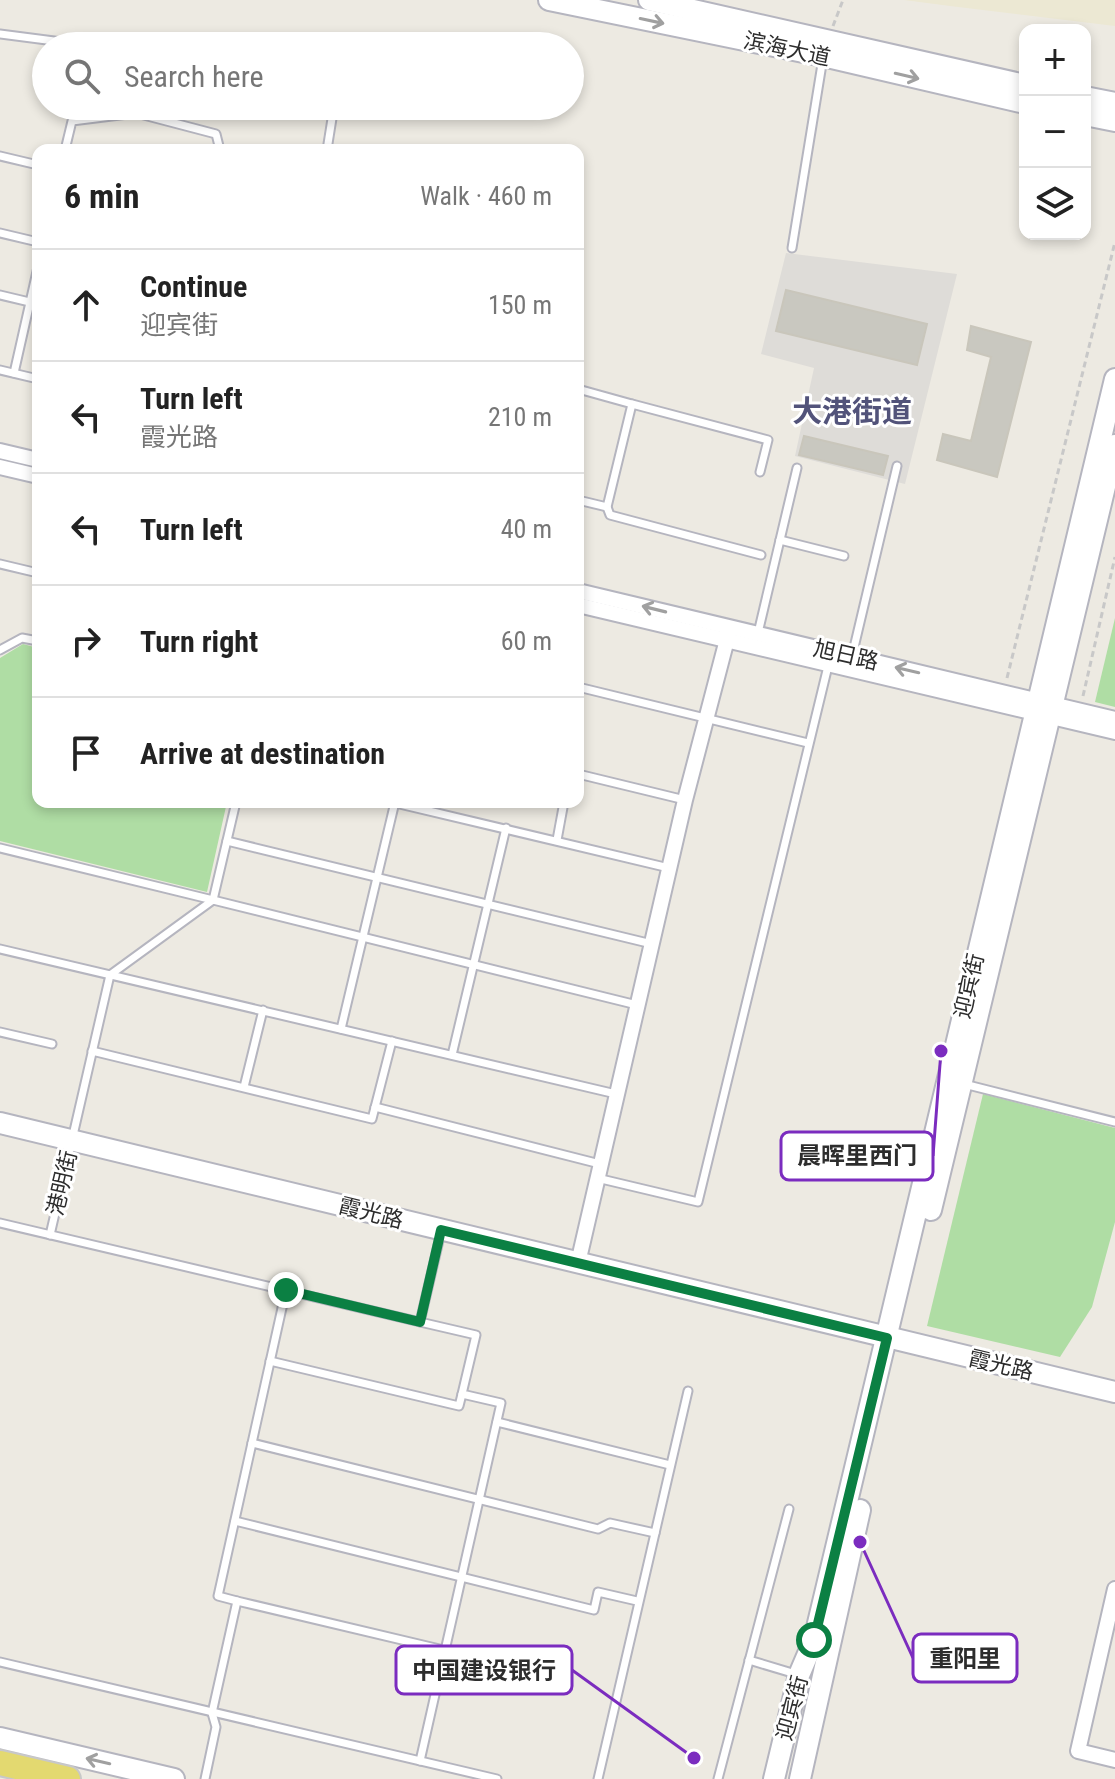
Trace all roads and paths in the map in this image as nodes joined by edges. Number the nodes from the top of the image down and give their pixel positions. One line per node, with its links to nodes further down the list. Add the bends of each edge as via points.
1 (549, 0): 6 (main road, 滨海大道, one-way to 6)
2 (649, 0): 6 (main road, 滨海大道)
3 (843, 0): 6 (path)
4 (0, 34): 5 (lane)
5 (32, 38)
6 (826, 48): 7 (main road); 9 (main road, 滨海大道, one-way to 9); 24 (lane)
7 (1019, 84)
8 (1091, 98): 10 (main road)
9 (1019, 101)
10 (1115, 103)
11 (1091, 116): 15 (main road)
12 (80, 120): 16 (lane, via 72,121)
13 (163, 120): 17 (lane, via 216,134)
14 (332, 120): 18 (lane)
15 (1115, 121)
16 (66, 144)
17 (218, 144)
18 (328, 144)
19 (0, 156): 20 (lane)
20 (32, 164)
21 (0, 233): 22 (lane)
22 (32, 241)
23 (1115, 242): 58 (path)
24 (792, 248)
25 (0, 295): 26 (lane)
26 (32, 303)
27 (32, 310): 29 (lane)
28 (0, 370): 29 (lane)
29 (14, 373): 30 (lane)
30 (32, 378)
31 (1115, 379): 61 (main road, 迎宾街)
32 (584, 391): 33 (lane)
33 (632, 404): 40 (lane, via 768,440); 43 (lane)
34 (1115, 445): 61 (main road, 迎宾街)
35 (0, 451): 36 (street)
36 (32, 459)
37 (897, 466): 57 (lane)
38 (0, 467): 41 (street)
39 (797, 468): 44 (lane)
40 (760, 472)
41 (32, 475)
42 (584, 501): 43 (lane)
43 (607, 507): 45 (lane, via 610,515)
44 (780, 540): 46 (lane); 54 (lane)
45 (761, 555)
46 (844, 556)
47 (1115, 557): 60 (path)
48 (0, 564): 49 (lane)
49 (32, 572)
50 (584, 593): 52 (street, 旭日路, one-way to 50)
51 (584, 606): 52 (street, 旭日路)
52 (729, 634): 54 (street, 旭日路); 62 (street)
53 (32, 640): 55 (lane, via 22,638)
54 (756, 641): 56 (street, 旭日路)
55 (0, 650)
56 (830, 658): 57 (street, 旭日路); 65 (lane)
57 (850, 663): 61 (street, 旭日路)
58 (1007, 678)
59 (584, 688): 62 (lane)
60 (1083, 696)
61 (1043, 708): 63 (street, 旭日路); 64 (street, 旭日路); 93 (main road, 迎宾街); 108 (main road, 迎宾街)
62 (707, 718): 65 (lane); 67 (street)
63 (1115, 719)
64 (1115, 732)
65 (808, 743): 101 (lane, via 698,1202)
66 (584, 775): 67 (lane)
67 (685, 800): 76 (street)
68 (235, 808): 74 (lane)
69 (393, 808): 77 (lane)
70 (420, 808): 72 (lane)
71 (563, 808): 73 (lane)
72 (506, 828): 73 (lane); 79 (lane)
73 (557, 840): 76 (lane)
74 (227, 841): 77 (lane); 78 (lane)
75 (0, 848): 78 (lane)
76 (669, 868): 81 (street)
77 (377, 877): 79 (lane); 80 (lane)
78 (213, 900): 80 (lane); 84 (lane)
79 (488, 904): 81 (lane); 83 (lane)
80 (362, 937): 83 (lane); 87 (lane)
81 (652, 944): 85 (street)
82 (0, 949): 84 (lane)
83 (473, 964): 85 (lane); 92 (lane)
84 (110, 975): 86 (lane); 91 (lane, 港明街)
85 (637, 1005): 95 (street)
86 (263, 1010): 87 (lane); 94 (lane)
87 (341, 1029): 89 (lane)
88 (0, 1032): 90 (lane)
89 (392, 1041): 92 (lane); 96 (lane)
90 (52, 1044)
91 (92, 1051): 94 (lane); 100 (lane, 港明街)
92 (452, 1055): 95 (lane)
93 (962, 1083): 98 (lane); 108 (main road, 迎宾街)
94 (244, 1087): 96 (lane, via 372,1119)
95 (616, 1094): 101 (street)
96 (375, 1107): 101 (lane)
97 (0, 1114): 100 (main road, 霞光路)
98 (1115, 1122)
99 (0, 1123): 100 (main road, 霞光路)
100 (72, 1137): 103 (main road, 霞光路); 104 (lane, 港明街)
101 (598, 1171): 105 (street)
102 (0, 1223): 104 (lane)
103 (442, 1226): 105 (main road, 霞光路); 107 (lane)
104 (50, 1235): 106 (lane)
105 (579, 1259): 108 (main road, 霞光路)
106 (286, 1290): 107 (lane); 109 (lane)
107 (420, 1322): 113 (lane, via 476,1335)
108 (894, 1334): 110 (main road, 霞光路); 112 (main road, 霞光路); 128 (main road, 迎宾街, via 814,1640); 129 (main road, 迎宾街)
109 (270, 1361): 113 (lane, via 459,1406); 115 (lane)
110 (1115, 1380)
111 (688, 1391): 116 (lane)
112 (1115, 1392)
113 (462, 1394): 114 (lane, via 501,1403)
114 (497, 1422): 116 (lane); 117 (lane)
115 (252, 1443): 117 (lane); 119 (lane)
116 (670, 1465): 120 (lane)
117 (479, 1498): 120 (lane, via 598,1529 610,1523); 121 (lane)
118 (789, 1509): 126 (lane)
119 (235, 1521): 121 (lane); 123 (lane, via 218,1596)
120 (655, 1533): 124 (lane)
121 (461, 1576): 124 (lane, via 594,1610 598,1592); 125 (lane)
122 (1115, 1589): 132 (street, via 1078,1751)
123 (237, 1601): 125 (lane); 130 (lane)
124 (637, 1601): 139 (lane)
125 (444, 1650): 133 (lane)
126 (749, 1660): 128 (lane); 140 (lane)
127 (0, 1662): 130 (lane)
128 (799, 1675): 129 (lane); 141 (main road, 迎宾街)
129 (824, 1682): 142 (main road, 迎宾街)
130 (212, 1713): 133 (lane); 137 (lane, via 216,1727)
131 (0, 1738): 136 (main road, one-way to 131)
132 (1115, 1760)
133 (420, 1761): 138 (lane)
134 (0, 1763): 135 (main road)
135 (68, 1779)
136 (174, 1779)
137 (205, 1779)
138 (497, 1779)
139 (598, 1779)
140 (718, 1779)
141 (774, 1779)
142 (800, 1779)

